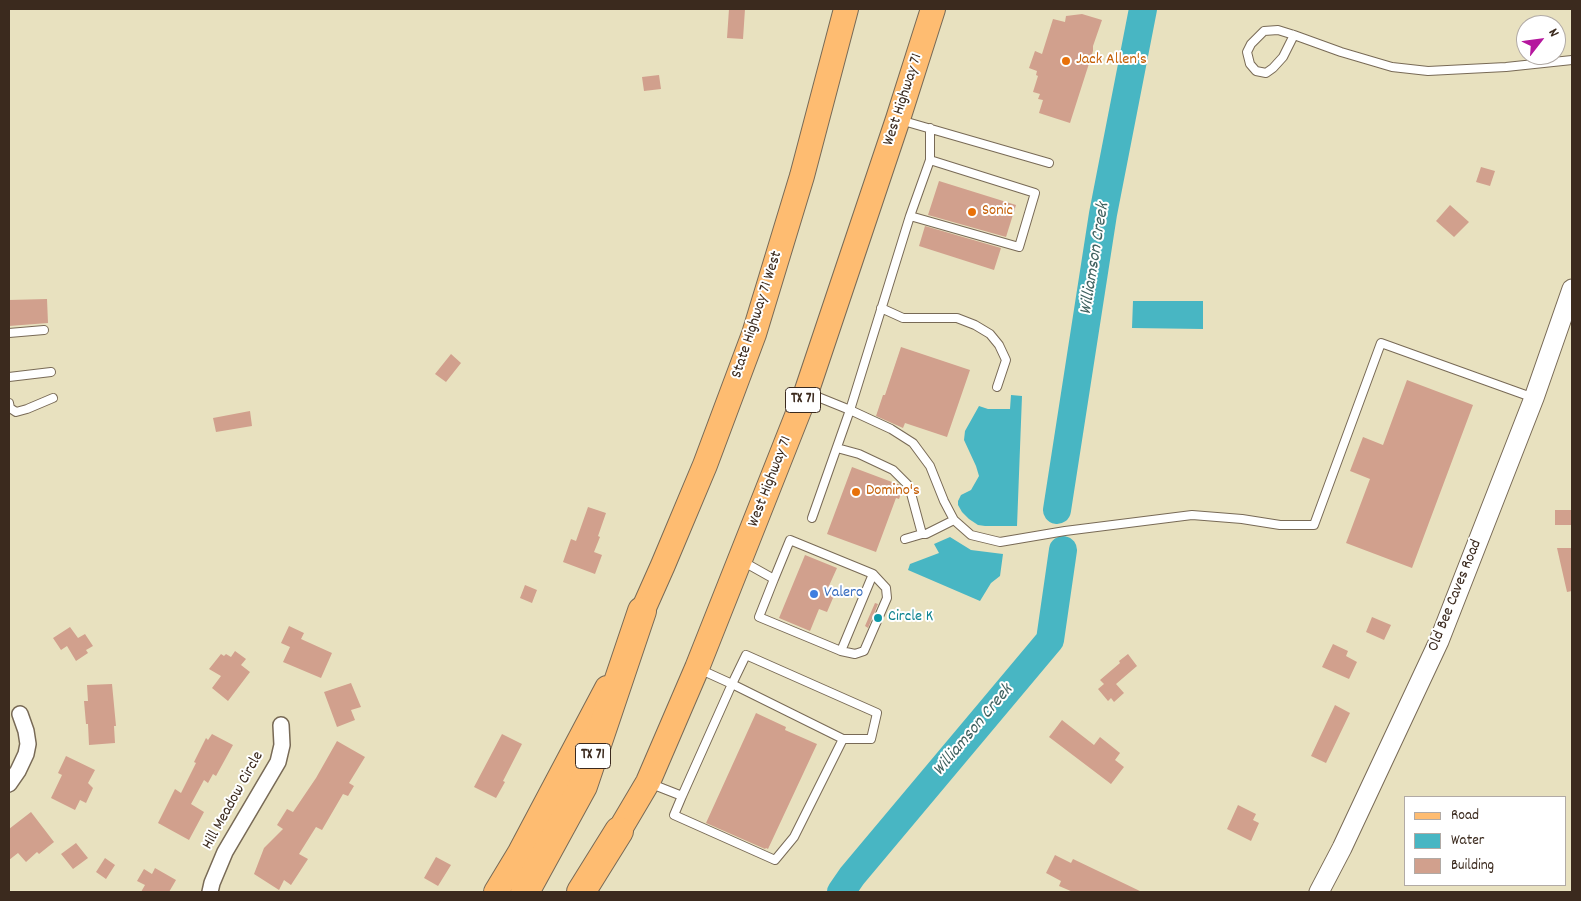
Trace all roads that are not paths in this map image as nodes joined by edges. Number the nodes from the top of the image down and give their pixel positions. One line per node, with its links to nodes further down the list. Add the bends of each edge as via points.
1 (846, 9): 30 (main road, State Highway 71 West, via 802,176 754,334 704,465)
2 (933, 9): 5 (main road, West Highway 71 / TX 71)
3 (1294, 35): 3 (lane, via 1278,30 1264,31 1247,52 1250,64 1256,71 1266,73 1283,57); 4 (lane, via 1392,67 1428,71)
4 (1572, 60)
5 (898, 119): 6 (lane); 17 (main road, West Highway 71 / TX 71)
6 (930, 128): 7 (lane); 8 (lane)
7 (930, 160): 9 (lane); 9 (lane, via 1035,193 1019,247)
8 (1049, 163)
9 (910, 216): 11 (lane)
10 (1572, 290): 19 (street, Old Bee Caves Road)
11 (881, 308): 16 (lane, via 903,318 957,318 990,334 1006,360); 21 (lane)
12 (44, 330): 13 (lane)
13 (9, 333)
14 (51, 372): 15 (lane)
15 (9, 377)
16 (997, 387)
17 (806, 392): 21 (lane); 27 (main road, West Highway 71 / TX 71)
18 (53, 398): 20 (lane, via 16,412)
19 (1534, 398): 24 (lane, via 1381,343 1314,525 1280,525 1192,515 1000,542 971,535); 46 (street, Old Bee Caves Road, via 1439,641)
20 (9, 403)
21 (850, 410): 22 (lane); 24 (lane, via 913,443 930,466)
22 (836, 448): 23 (lane); 25 (lane, via 859,454 893,470 909,486)
23 (812, 518)
24 (954, 520): 25 (lane)
25 (922, 534): 26 (lane)
26 (905, 539)
27 (740, 560): 29 (lane); 32 (main road, West Highway 71 / TX 71)
28 (873, 574): 29 (lane, via 790,540); 31 (lane); 31 (lane, via 886,588 887,598 864,651 855,654)
29 (774, 579): 31 (lane, via 759,617)
30 (642, 611): 42 (main road, State Highway 71 West, via 610,682); 43 (highway, TX 71, via 583,786)
31 (841, 651)
32 (697, 668): 33 (lane); 37 (main road, West Highway 71 / TX 71)
33 (732, 684): 36 (lane); 36 (lane, via 746,655 877,714 871,739); 39 (lane)
34 (20, 714): 38 (street, via 28,744 18,771)
35 (282, 725): 41 (street, Hill Meadow Circle, via 278,762 225,852)
36 (843, 739): 39 (lane, via 794,837 775,860 674,815)
37 (648, 782): 39 (lane); 40 (main road, West Highway 71 / TX 71)
38 (9, 784)
39 (682, 796)
40 (619, 831): 44 (highway, TX 71); 45 (main road, TX 71)
41 (210, 892)
42 (496, 892)
43 (525, 892)
44 (581, 892)
45 (588, 892)
46 (1319, 892)

